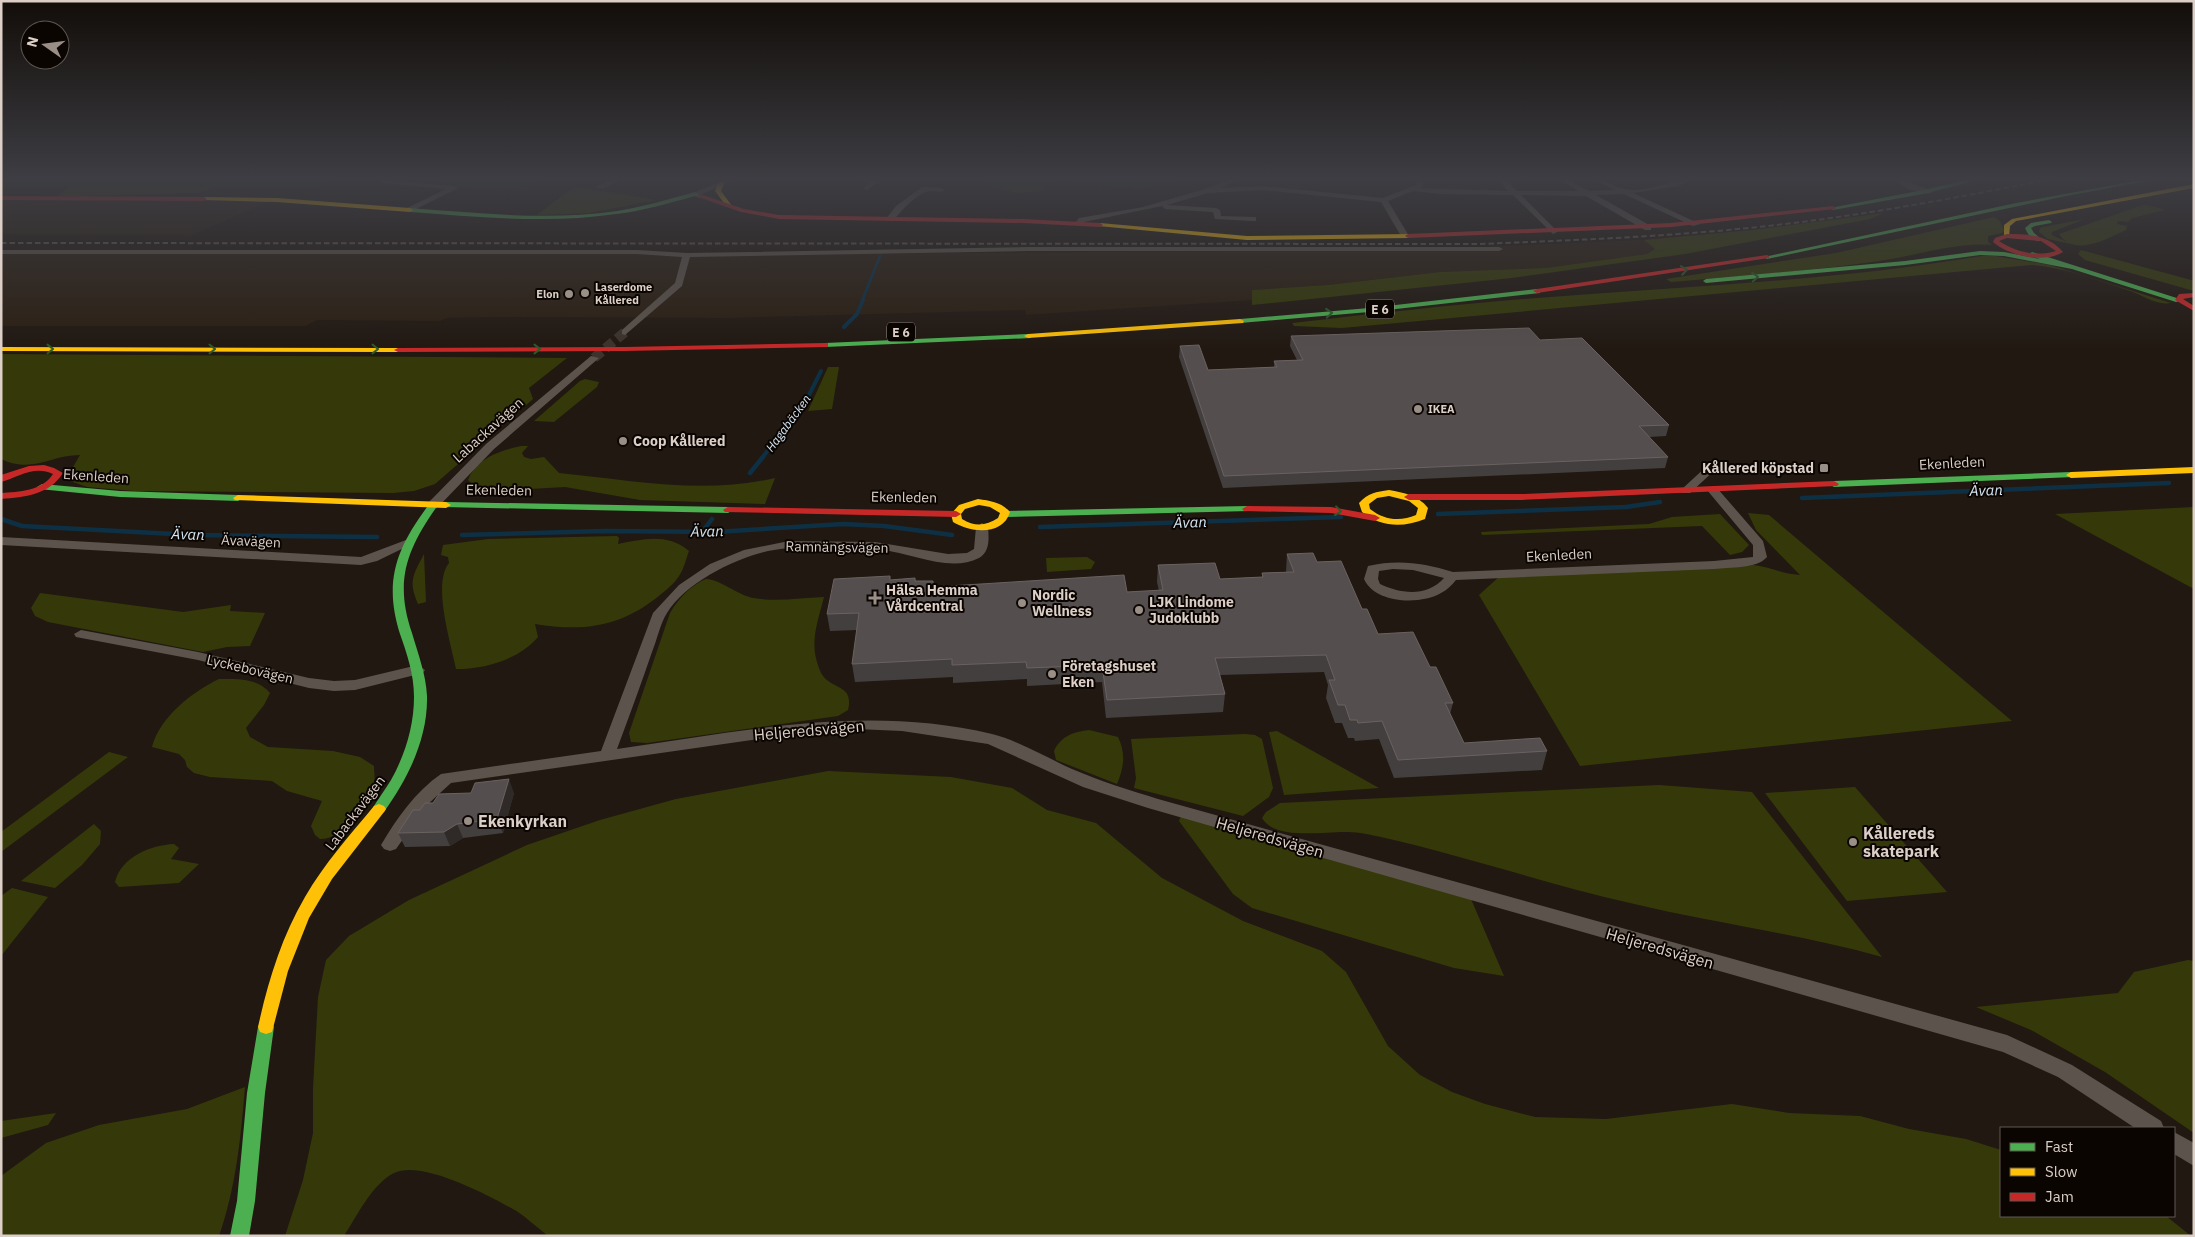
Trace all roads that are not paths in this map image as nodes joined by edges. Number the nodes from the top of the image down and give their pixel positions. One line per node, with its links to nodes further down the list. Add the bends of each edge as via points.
1 (1210, 235): 6 (main road, via 1246,238)
2 (1452, 235): 6 (main road)
3 (1827, 235): 24 (main road, E 6, via 1578,276 1369,300 1150,318 912,331 666,338)
4 (1883, 235): 20 (main road, E 6, one-way to 4, via 1741,261)
5 (2033, 235): 8 (main road)
6 (1405, 236)
7 (2007, 236): 8 (main road); 10 (main road, via 1996,242)
8 (2039, 240): 12 (main road, via 2056,246)
9 (1499, 249): 14 (street)
10 (2011, 250): 13 (main road); 15 (main road, via 1977,247)
11 (1, 252): 14 (street, via 637,252)
12 (2059, 253): 13 (main road); 19 (main road, via 2094,268)
13 (2032, 254): 16 (main road)
14 (687, 255): 23 (street, via 679,284)
15 (1861, 267): 16 (main road, via 1980,252); 17 (main road, one-way to 15)
16 (2074, 267): 21 (main road)
17 (1694, 282)
18 (1675, 283): 20 (main road)
19 (2194, 295): 21 (main road, via 2182,296)
20 (1480, 297): 25 (main road, E 6, one-way to 20, via 508,350 860,343 1221,323)
21 (2179, 300): 22 (main road)
22 (2194, 309)
23 (625, 332)
24 (1, 338)
25 (1, 349)
26 (594, 358): 37 (street, Labackavägen, via 461,473)
27 (1712, 467): 32 (street)
28 (2194, 470): 31 (main road, Ekenleden)
29 (2, 477): 30 (main road, via 34,469 56,470 55,480)
30 (42, 487): 33 (main road); 37 (main road, Ekenleden, via 120,494)
31 (1713, 490): 32 (main road, Ekenleden); 46 (street, Ekenleden, via 1760,544 1761,557 1694,566)
32 (1686, 491): 35 (main road, Ekenleden)
33 (1, 496)
34 (1408, 496): 35 (main road, Ekenleden); 36 (main road, Ekenleden, via 1381,493); 41 (main road, via 1423,508)
35 (1521, 497): 41 (main road, Ekenleden, via 1439,510)
36 (1357, 499): 38 (main road, Ekenleden, via 1279,503); 42 (main road)
37 (434, 505): 39 (main road, Ekenleden); 45 (main road, Labackavägen)
38 (1254, 509): 40 (main road, Ekenleden); 42 (main road, Ekenleden, one-way to 42, via 1330,510)
39 (956, 514): 40 (main road, Ekenleden, via 965,505 984,502 1001,507); 43 (main road, via 957,520 963,524)
40 (1006, 514): 43 (main road, via 998,523)
41 (1421, 517): 42 (main road, Ekenleden, via 1400,523)
42 (1375, 518)
43 (982, 528): 49 (street, Ramnängsvägen, via 983,545 978,553 969,557 951,558 865,545 783,545 744,555 696,579 669,600 660,614)
44 (1, 541): 45 (street, Ävavägen, via 361,562 391,547)
45 (406, 544): 48 (main road, Labackavägen, via 400,569 399,603)
46 (1452, 576): 46 (street, Ekenleden, via 1399,565 1373,568 1370,574 1374,586 1395,595 1409,596 1431,594 1441,589)
47 (81, 634): 48 (street, Lyckebovägen, via 334,686 356,685)
48 (418, 670): 54 (main road, Labackavägen, via 422,702 418,730 401,776 310,900 280,971 264,1037 247,1208)
49 (607, 756): 50 (street, Heljeredsvägen, via 447,778 412,810); 51 (street, Heljeredsvägen, via 815,726 856,724 902,726 991,739 1089,783 1154,804 2007,1044 2065,1071)
50 (390, 845)
51 (2152, 1127)
52 (2175, 1143): 53 (street)
53 (2194, 1156)
54 (239, 1236)

